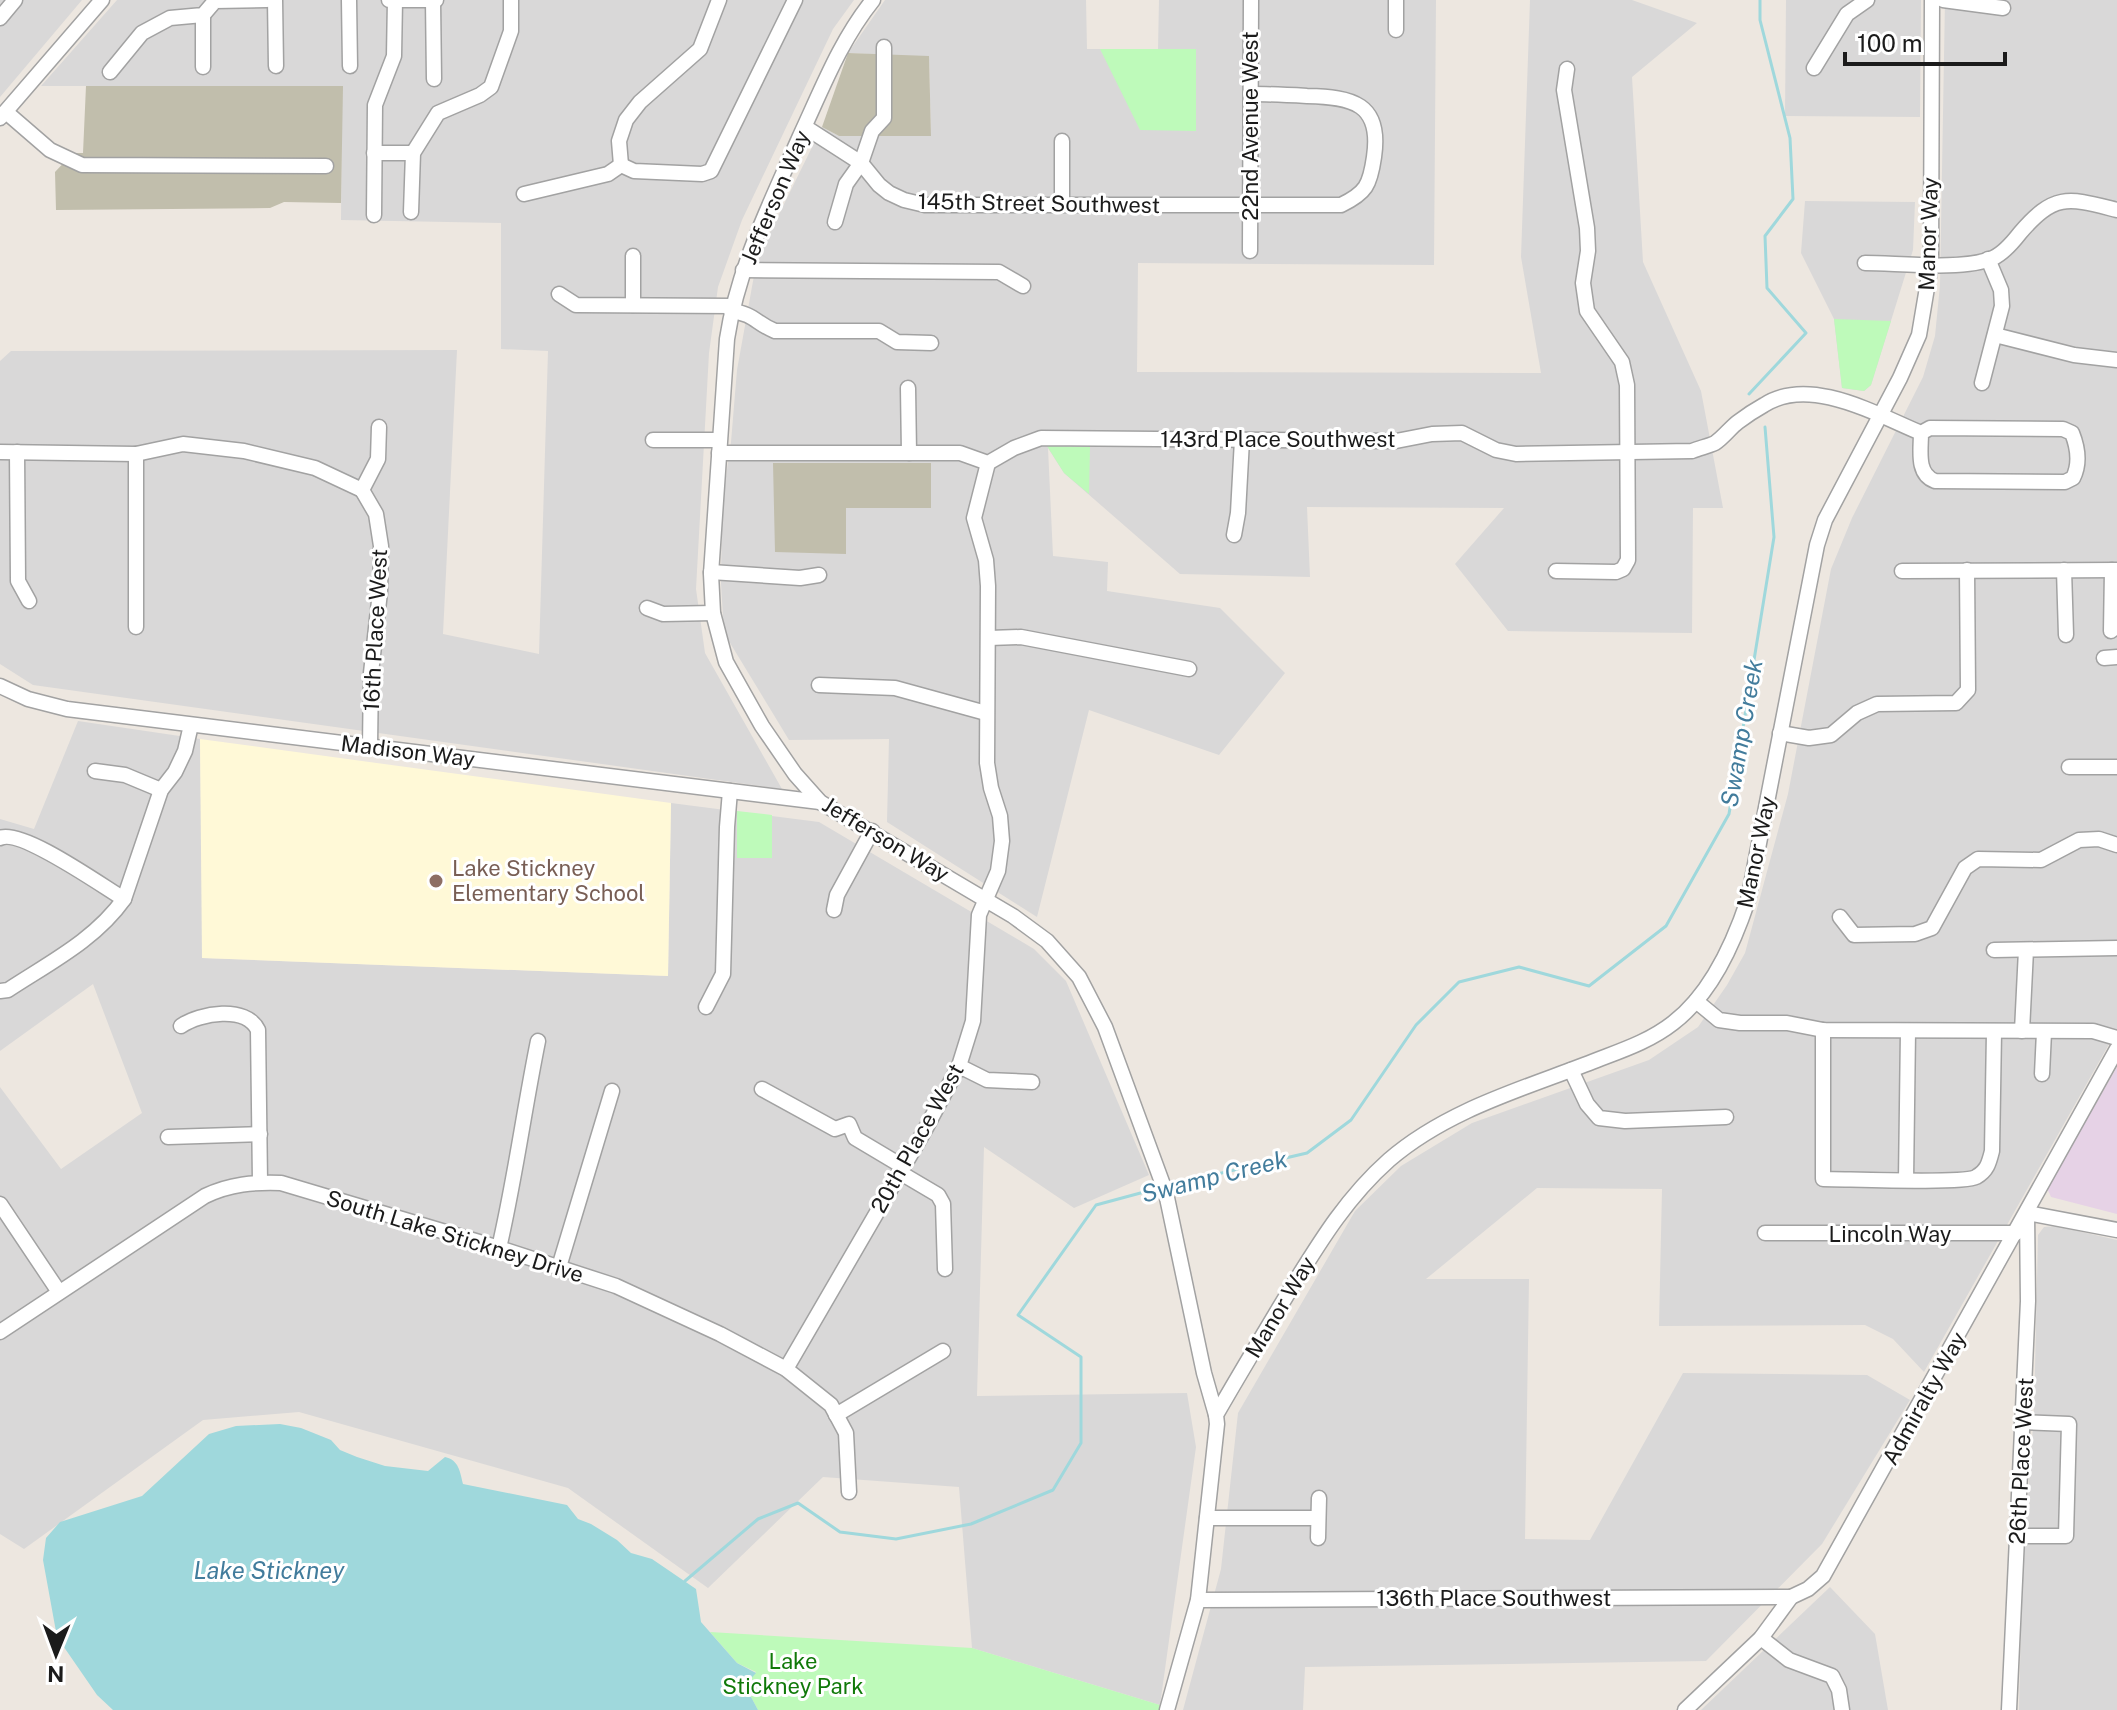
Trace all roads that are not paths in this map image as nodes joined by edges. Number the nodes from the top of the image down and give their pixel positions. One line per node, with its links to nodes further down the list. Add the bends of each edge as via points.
1 (15, 0): 21 (street)
2 (102, 0): 32 (street)
3 (214, 0): 4 (street); 20 (street)
4 (267, 0)
5 (275, 0): 24 (street)
6 (349, 0): 25 (street)
7 (389, 0): 8 (street)
8 (395, 0): 9 (street); 35 (street, via 394,56 375,105)
9 (434, 0): 30 (street)
10 (511, 0): 36 (street, via 511,31 491,87 438,113)
11 (719, 0): 38 (street, via 700,49 626,120 619,141)
12 (795, 0): 38 (street, via 711,171 634,171)
13 (1251, 0): 31 (street, 22nd Avenue West)
14 (1396, 0): 22 (street)
15 (1867, 0): 27 (street, via 1847,14)
16 (1932, 0): 51 (street, Manor Way)
17 (1943, 0): 19 (street)
18 (868, 1): 33 (street, Jefferson Way)
19 (2003, 8)
20 (203, 15): 26 (street); 29 (street, via 170,18 142,33)
21 (0, 18)
22 (1396, 30)
23 (884, 47): 37 (street, via 884,118 872,131)
24 (276, 66)
25 (350, 66)
26 (203, 67)
27 (1814, 68)
28 (1567, 69): 71 (street, via 1564,90 1587,228 1587,311 1622,362)
29 (110, 72)
30 (434, 79)
31 (1251, 94): 41 (street, 22nd Avenue West); 41 (street, 145th Street Southwest, via 1341,97 1359,103 1372,119 1374,152 1370,179 1360,196 1341,205)
32 (3, 115): 39 (street, via 50,150 82,165)
33 (805, 127): 37 (street, 145th Street Southwest); 52 (street, Jefferson Way)
34 (1062, 141): 42 (street)
35 (374, 153): 36 (street); 45 (street)
36 (413, 153): 44 (street)
37 (861, 163): 42 (street, 145th Street Southwest, via 889,193 925,205); 46 (street, via 846,184)
38 (621, 165): 40 (street, via 608,174)
39 (326, 166)
40 (524, 194)
41 (1251, 204): 42 (street, 145th Street Southwest); 47 (street, 22nd Avenue West)
42 (1062, 205)
43 (2117, 210): 49 (street, via 2080,200 2048,207)
44 (411, 212)
45 (374, 215)
46 (835, 222)
47 (1250, 251)
48 (633, 256): 55 (street)
49 (1988, 259): 51 (street); 57 (street, via 2001,290)
50 (1865, 263): 51 (street)
51 (1931, 264): 62 (street, Manor Way, via 1919,335)
52 (743, 270): 53 (street, via 999,272); 56 (street, Jefferson Way)
53 (1023, 286)
54 (559, 294): 55 (street, via 576,305)
55 (633, 305): 56 (street)
56 (732, 309): 58 (street, via 751,314 775,331 879,331 897,342); 67 (street, Jefferson Way)
57 (1995, 335): 59 (street); 60 (street)
58 (931, 343)
59 (2117, 360)
60 (1982, 383)
61 (908, 388): 70 (street)
62 (1879, 416): 64 (street, 143rd Place Southwest); 71 (street, 143rd Place Southwest, via 1856,403 1793,396 1768,402 1704,447); 95 (street, Manor Way, via 1817,545)
63 (379, 427): 74 (street, via 378,459)
64 (1921, 433): 64 (street, 143rd Place Southwest, via 1922,471 1935,481 2065,482 2073,478 2077,463 2077,445 2072,433 2063,429 1930,428)
65 (653, 440): 67 (street)
66 (1242, 440): 71 (street, 143rd Place Southwest, via 1396,441 1462,433 1516,454); 73 (street, 143rd Place Southwest, via 1041,438); 75 (street)
67 (719, 446): 70 (street); 81 (street, Jefferson Way)
68 (0, 452): 69 (street)
69 (17, 452): 72 (street); 83 (street, via 18,581)
70 (909, 453): 73 (street, via 960,453)
71 (1628, 453): 79 (street, via 1627,564 1616,572)
72 (136, 454): 74 (street, via 183,444 244,451 315,468); 86 (street)
73 (988, 463): 89 (street, 20th Place West, via 974,518 986,560)
74 (362, 490): 96 (street, 16th Place West, via 376,514 381,546)
75 (1234, 535)
76 (1967, 570): 77 (street); 80 (street); 95 (street, via 1968,690 1956,703 1877,704 1831,735)
77 (2064, 570): 78 (street); 88 (street)
78 (2114, 570): 87 (street)
79 (1556, 571)
80 (1902, 571)
81 (711, 572): 82 (street); 85 (street, Jefferson Way)
82 (819, 575)
83 (29, 601)
84 (647, 608): 85 (street, via 663,614)
85 (713, 613): 102 (street, Jefferson Way, via 726,662 741,692)
86 (136, 627)
87 (2111, 631)
88 (2066, 635)
89 (989, 638): 90 (street, via 1036,639); 93 (street, 20th Place West)
90 (1189, 669)
91 (819, 685): 93 (street, via 895,688)
92 (0, 686): 94 (street, Madison Way, via 67,709)
93 (986, 713): 107 (street, 20th Place West, via 987,763 1002,841 998,871)
94 (191, 725): 96 (street, Madison Way); 100 (street, via 185,751)
95 (1780, 733): 114 (street, Manor Way, via 1748,900 1723,961)
96 (370, 746): 101 (street, Madison Way)
97 (2069, 767): 98 (street)
98 (2117, 767)
99 (95, 771): 100 (street, via 125,775)
100 (161, 790): 106 (street)
101 (730, 791): 102 (street, Madison Way); 115 (street, via 723,974)
102 (820, 802): 103 (street, Jefferson Way)
103 (872, 831): 107 (street, Jefferson Way); 108 (street)
104 (0, 838): 106 (street, via 26,839)
105 (2117, 845): 109 (street, via 2079,840 2041,860 1978,859 1965,868 1932,928 1915,934 1854,935)
106 (124, 899): 113 (street, via 97,931)
107 (986, 899): 125 (street, 20th Place West, via 976,940 973,1021); 150 (street, Jefferson Way, via 1067,961 1105,1027 1166,1193)
108 (834, 910)
109 (1840, 917)
110 (2117, 948): 112 (street)
111 (1994, 950): 112 (street)
112 (2026, 950): 119 (street)
113 (0, 991)
114 (1696, 1001): 117 (street, via 1719,1020); 126 (street, Manor Way, via 1645,1041)
115 (706, 1007)
116 (181, 1026): 132 (street, via 197,1017 237,1015 254,1020)
117 (1823, 1030): 118 (street); 135 (street, via 1823,1179)
118 (1908, 1031): 120 (street); 135 (street)
119 (2022, 1031): 120 (street); 121 (street)
120 (1994, 1032): 135 (street, via 1992,1151 1987,1169 1973,1179)
121 (2044, 1032): 122 (street, via 2093,1031); 127 (street)
122 (2117, 1038)
123 (538, 1041): 142 (street)
124 (2117, 1049): 138 (street, Admiralty Way)
125 (959, 1066): 128 (street, via 987,1080); 134 (street, 20th Place West)
126 (1571, 1070): 131 (street, via 1599,1118); 150 (street, Manor Way, via 1477,1106 1389,1160 1334,1218)
127 (2042, 1074)
128 (1032, 1082)
129 (762, 1089): 134 (street, via 835,1129 849,1124 855,1138)
130 (612, 1091): 143 (street)
131 (1726, 1117)
132 (260, 1134): 133 (street); 136 (street)
133 (168, 1137)
134 (900, 1169): 144 (street, via 943,1204); 148 (street, 20th Place West)
135 (1906, 1180)
136 (260, 1182): 142 (street, South Lake Stickney Drive, via 315,1192); 145 (street, South Lake Stickney Drive, via 205,1196)
137 (0, 1204): 145 (street)
138 (2027, 1213): 139 (street); 141 (street, Admiralty Way); 151 (street, 26th Place West)
139 (2117, 1230)
140 (1765, 1233): 141 (street, Lincoln Way)
141 (2016, 1233): 158 (street, Admiralty Way, via 1823,1576)
142 (499, 1248): 143 (street, South Lake Stickney Drive)
143 (559, 1267): 148 (street, South Lake Stickney Drive, via 616,1286)
144 (945, 1269)
145 (59, 1292): 146 (street, South Lake Stickney Drive)
146 (0, 1332)
147 (943, 1351): 149 (street)
148 (786, 1369): 149 (street, South Lake Stickney Drive)
149 (836, 1415): 152 (street, South Lake Stickney Drive, via 846,1433)
150 (1216, 1415): 154 (street, Manor Way)
151 (2022, 1422): 156 (street, 26th Place West); 156 (street, via 2069,1424 2066,1536)
152 (849, 1492)
153 (1319, 1498): 155 (street)
154 (1207, 1518): 155 (street); 159 (street, Manor Way)
155 (1318, 1518): 157 (street)
156 (2017, 1536): 164 (street, 26th Place West)
157 (1318, 1538)
158 (1791, 1597): 159 (street, 136th Place Southwest); 160 (street, Admiralty Way)
159 (1198, 1600): 162 (street, Manor Way)
160 (1761, 1638): 161 (street, via 1789,1660 1832,1676); 163 (street, Admiralty Way)
161 (1842, 1709)
162 (1167, 1710)
163 (1685, 1710)
164 (2009, 1710)

